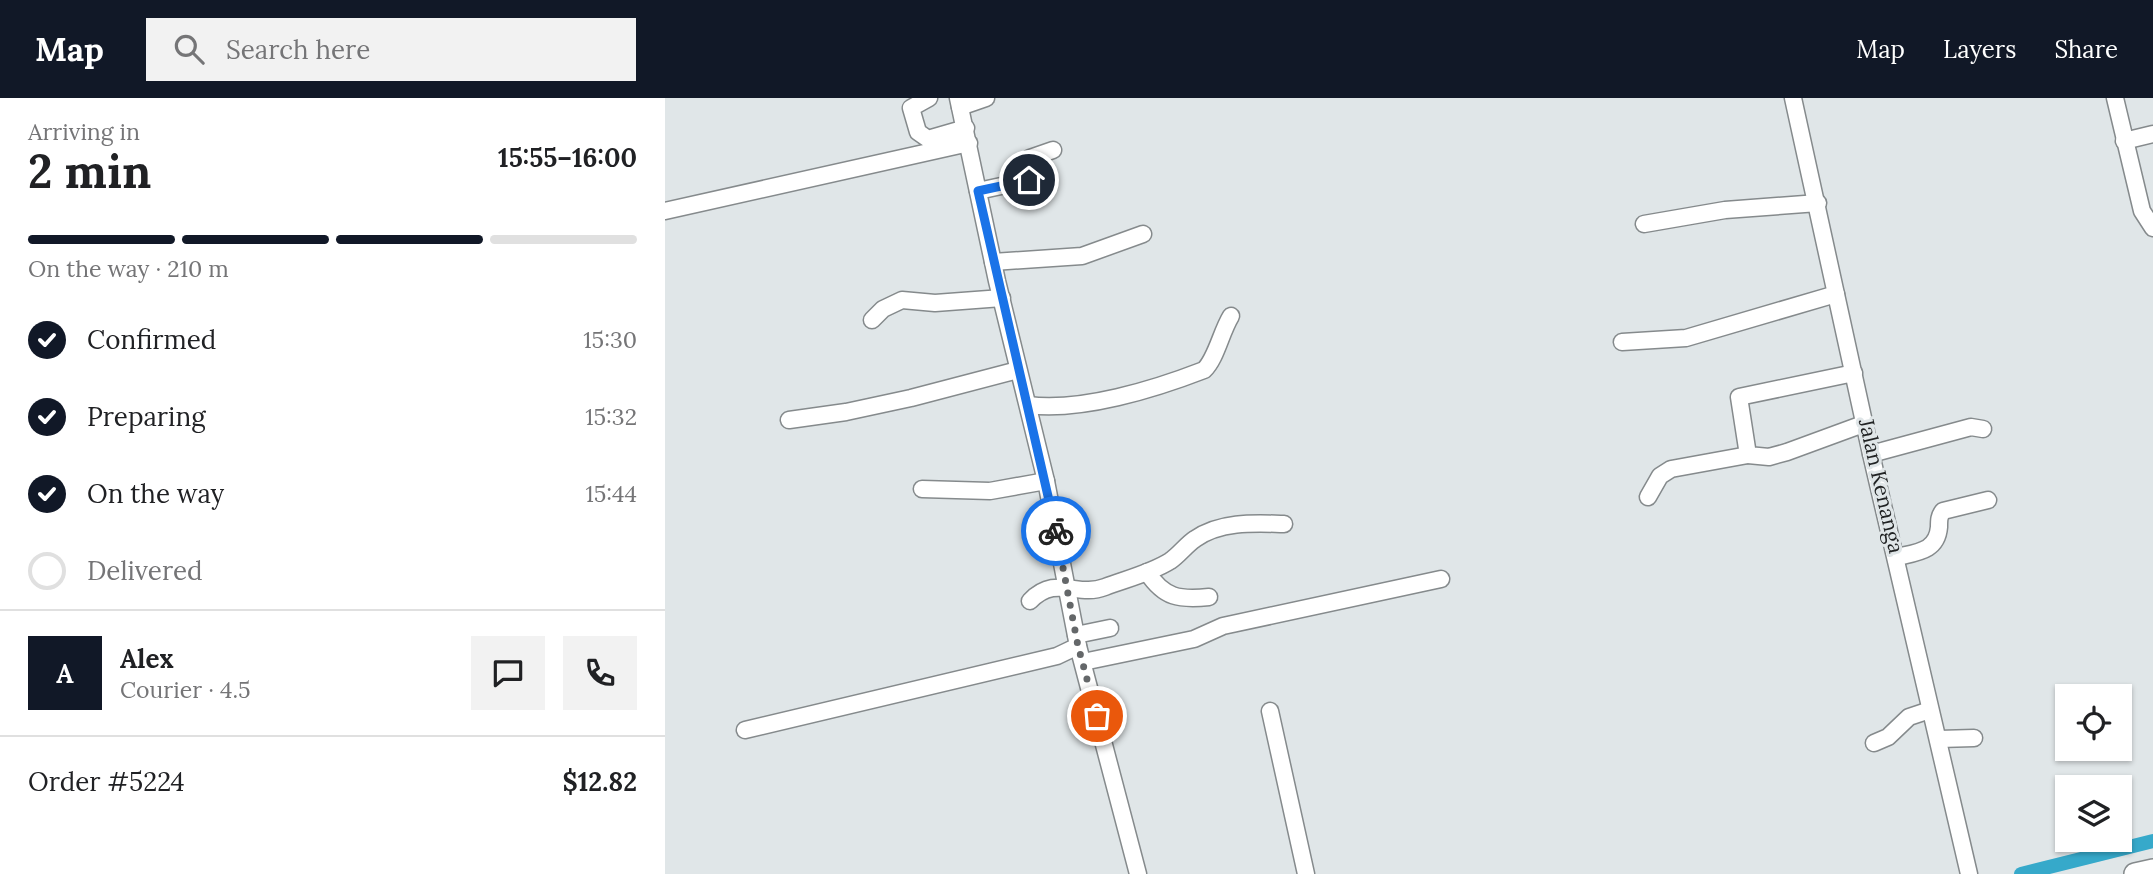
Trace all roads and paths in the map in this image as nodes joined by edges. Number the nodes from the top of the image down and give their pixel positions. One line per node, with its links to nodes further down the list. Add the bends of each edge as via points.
1 (929, 98): 7 (street, via 911,108 918,132 928,139)
2 (986, 98): 5 (street)
3 (1793, 98): 11 (street, Jalan Kenanga)
4 (2115, 98): 8 (street)
5 (959, 102): 7 (street)
6 (2153, 134): 8 (street)
7 (967, 135): 10 (street); 12 (street)
8 (2124, 141): 14 (street, via 2146,221)
9 (1053, 150): 10 (street, via 1030,158 1029,180)
10 (978, 191): 16 (street)
11 (1818, 203): 13 (street, via 1725,210); 17 (street, Jalan Kenanga)
12 (665, 211)
13 (1644, 224)
14 (2153, 228)
15 (1143, 234): 16 (street, via 1082,256)
16 (993, 262): 18 (street)
17 (1836, 294): 21 (street, via 1686,338); 23 (street, Jalan Kenanga)
18 (1002, 298): 20 (street, via 935,303 902,300); 22 (street)
19 (1231, 316): 24 (street, via 1204,370 1120,396 1045,407)
20 (872, 320)
21 (1622, 342)
22 (1018, 370): 24 (street); 25 (street, via 911,398)
23 (1854, 373): 26 (street, Jalan Kenanga); 29 (street, via 1739,397)
24 (1028, 405): 30 (street)
25 (789, 420)
26 (1866, 423): 28 (street, Jalan Kenanga); 29 (street, via 1769,457)
27 (1983, 429): 28 (street, via 1971,427)
28 (1871, 454): 35 (street, Jalan Kenanga)
29 (1748, 455): 32 (street, via 1671,469)
30 (1046, 481): 31 (street, via 990,491); 38 (street)
31 (922, 489)
32 (1648, 497)
33 (1989, 500): 35 (street, via 1943,511 1933,546)
34 (1284, 524): 36 (street, via 1243,523 1197,537 1172,560)
35 (1897, 557): 45 (street, Jalan Kenanga)
36 (1147, 572): 38 (street, via 1093,591); 39 (street, via 1156,586 1177,600)
37 (1441, 579): 43 (street)
38 (1066, 586): 40 (street, via 1038,593); 42 (street)
39 (1209, 597)
40 (1030, 601)
41 (1110, 628): 42 (street)
42 (1077, 641): 43 (street); 46 (street, via 1058,656)
43 (1083, 662): 52 (street)
44 (1270, 710): 53 (street)
45 (1930, 710): 48 (street, Jalan Kenanga); 49 (street, via 1909,717 1888,737)
46 (744, 730)
47 (1974, 738): 48 (street)
48 (1939, 739): 51 (street, Jalan Kenanga)
49 (1874, 743)
50 (2153, 870): 54 (street)
51 (1969, 872)
52 (1138, 874)
53 (1306, 874)
54 (2135, 874)

